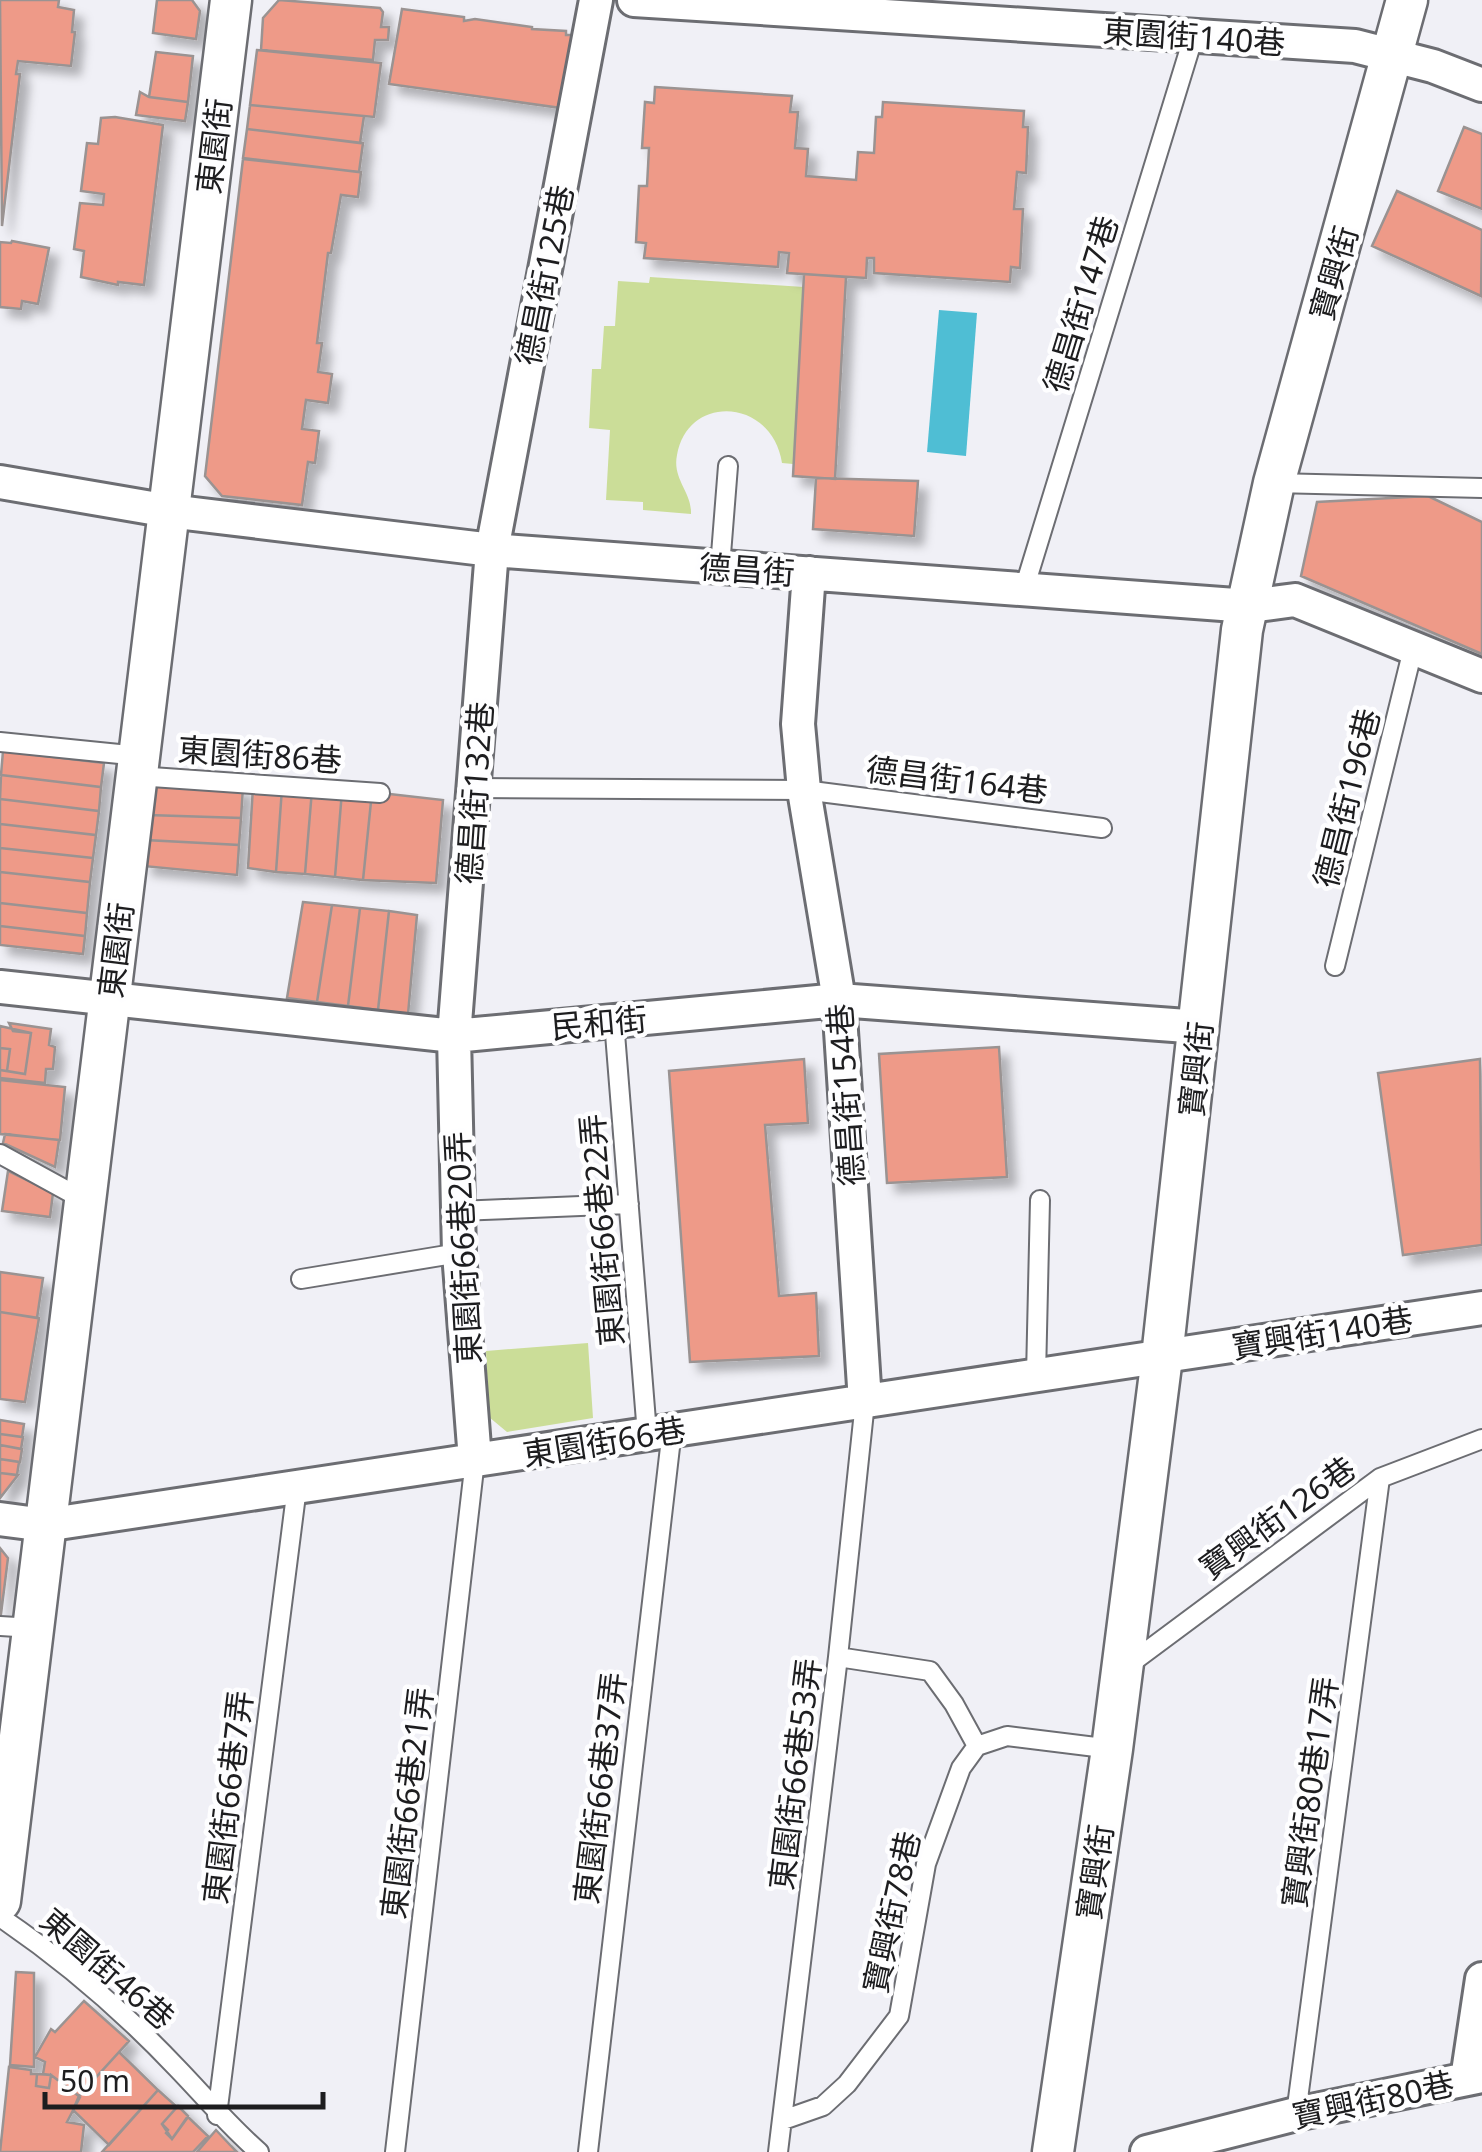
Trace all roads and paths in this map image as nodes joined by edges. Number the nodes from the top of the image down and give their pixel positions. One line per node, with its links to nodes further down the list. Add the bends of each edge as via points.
1 (230, 0): 12 (street, 東園街)
2 (596, 0): 13 (street, 德昌街125巷)
3 (634, 0): 5 (street, 東園街140巷)
4 (1407, 0): 6 (street, 寶興街)
5 (1194, 36): 6 (street, 東園街140巷, via 1355,46); 16 (lane, 德昌街147巷)
6 (1393, 56): 7 (street, 東園街140巷); 10 (street, 寶興街)
7 (1482, 85)
8 (728, 466): 14 (lane)
9 (0, 482): 12 (street, 德昌街)
10 (1274, 483): 11 (lane); 17 (street, 寶興街)
11 (1482, 488)
12 (168, 511): 13 (street, 德昌街); 21 (street, 東園街)
13 (492, 550): 14 (street, 德昌街); 22 (street, 德昌街132巷)
14 (720, 567): 15 (street, 德昌街)
15 (809, 573): 16 (street, 德昌街); 23 (street, 德昌街154巷, via 798,724)
16 (1024, 589): 17 (street, 德昌街)
17 (1248, 606): 18 (street, 德昌街, via 1295,600); 31 (street, 寶興街)
18 (1414, 646): 19 (street, 德昌街); 26 (lane, 德昌街196巷)
19 (1482, 676)
20 (0, 742): 21 (lane, 東園街86巷)
21 (138, 766): 24 (lane, 東園街86巷); 28 (street, 東園街)
22 (474, 788): 23 (lane); 32 (street, 德昌街132巷)
23 (804, 790): 25 (lane, 德昌街164巷); 29 (street, 德昌街154巷)
24 (380, 793)
25 (1102, 828)
26 (1336, 966)
27 (0, 987): 28 (street, 民和街)
28 (109, 1000): 32 (street, 民和街); 34 (street, 東園街)
29 (839, 1000): 30 (street, 民和街); 31 (street, 民和街); 43 (street, 德昌街154巷)
30 (614, 1021): 32 (street, 民和街); 36 (lane, 東園街66巷22弄)
31 (1200, 1027): 41 (street, 寶興街)
32 (454, 1036): 37 (street, 東園街66巷20弄)
33 (0, 1154): 34 (lane)
34 (85, 1200): 50 (street, 東園街)
35 (1040, 1200): 42 (lane)
36 (628, 1204): 37 (lane); 44 (lane, 東園街66巷22弄)
37 (458, 1211): 38 (street, 東園街66巷20弄)
38 (458, 1253): 39 (lane); 46 (street, 東園街66巷20弄)
39 (300, 1280)
40 (1482, 1308): 41 (street, 寶興街140巷)
41 (1162, 1357): 42 (street, 東園街66巷); 53 (street, 寶興街)
42 (1036, 1376): 43 (street, 東園街66巷)
43 (865, 1402): 44 (street, 東園街66巷); 52 (lane, 東園街66巷53弄)
44 (659, 1432): 46 (street, 東園街66巷); 65 (lane, 東園街66巷37弄)
45 (1482, 1438): 47 (lane, 寶興街126巷)
46 (476, 1460): 48 (street, 東園街66巷); 64 (lane, 東園街66巷21弄)
47 (1380, 1478): 53 (lane, 寶興街126巷); 60 (lane, 寶興街80巷17弄)
48 (297, 1488): 50 (street, 東園街66巷); 61 (lane, 東園街66巷7弄)
49 (0, 1519): 50 (street, 東園街66巷)
50 (45, 1525): 51 (street, 東園街)
51 (16, 1627): 56 (street, 東園街)
52 (838, 1657): 54 (lane, via 930,1670); 62 (lane, 東園街66巷53弄)
53 (1122, 1670): 55 (street, 寶興街)
54 (977, 1746): 55 (lane, via 1007,1736); 62 (lane, 寶興街78巷, via 961,1768 926,1864 899,2016 823,2106)
55 (1112, 1749): 67 (street, 寶興街)
56 (0, 1901)
57 (0, 1917): 61 (lane, 東園街46巷, via 56,1955 131,2022)
58 (1482, 1979): 59 (street)
59 (1475, 2077): 60 (street, 寶興街80巷)
60 (1296, 2114): 68 (street, 寶興街80巷)
61 (218, 2115): 63 (lane, 東園街46巷)
62 (783, 2120): 66 (lane, 東園街66巷53弄)
63 (259, 2152)
64 (395, 2152)
65 (588, 2152)
66 (778, 2152)
67 (1054, 2152)
68 (1147, 2152)

